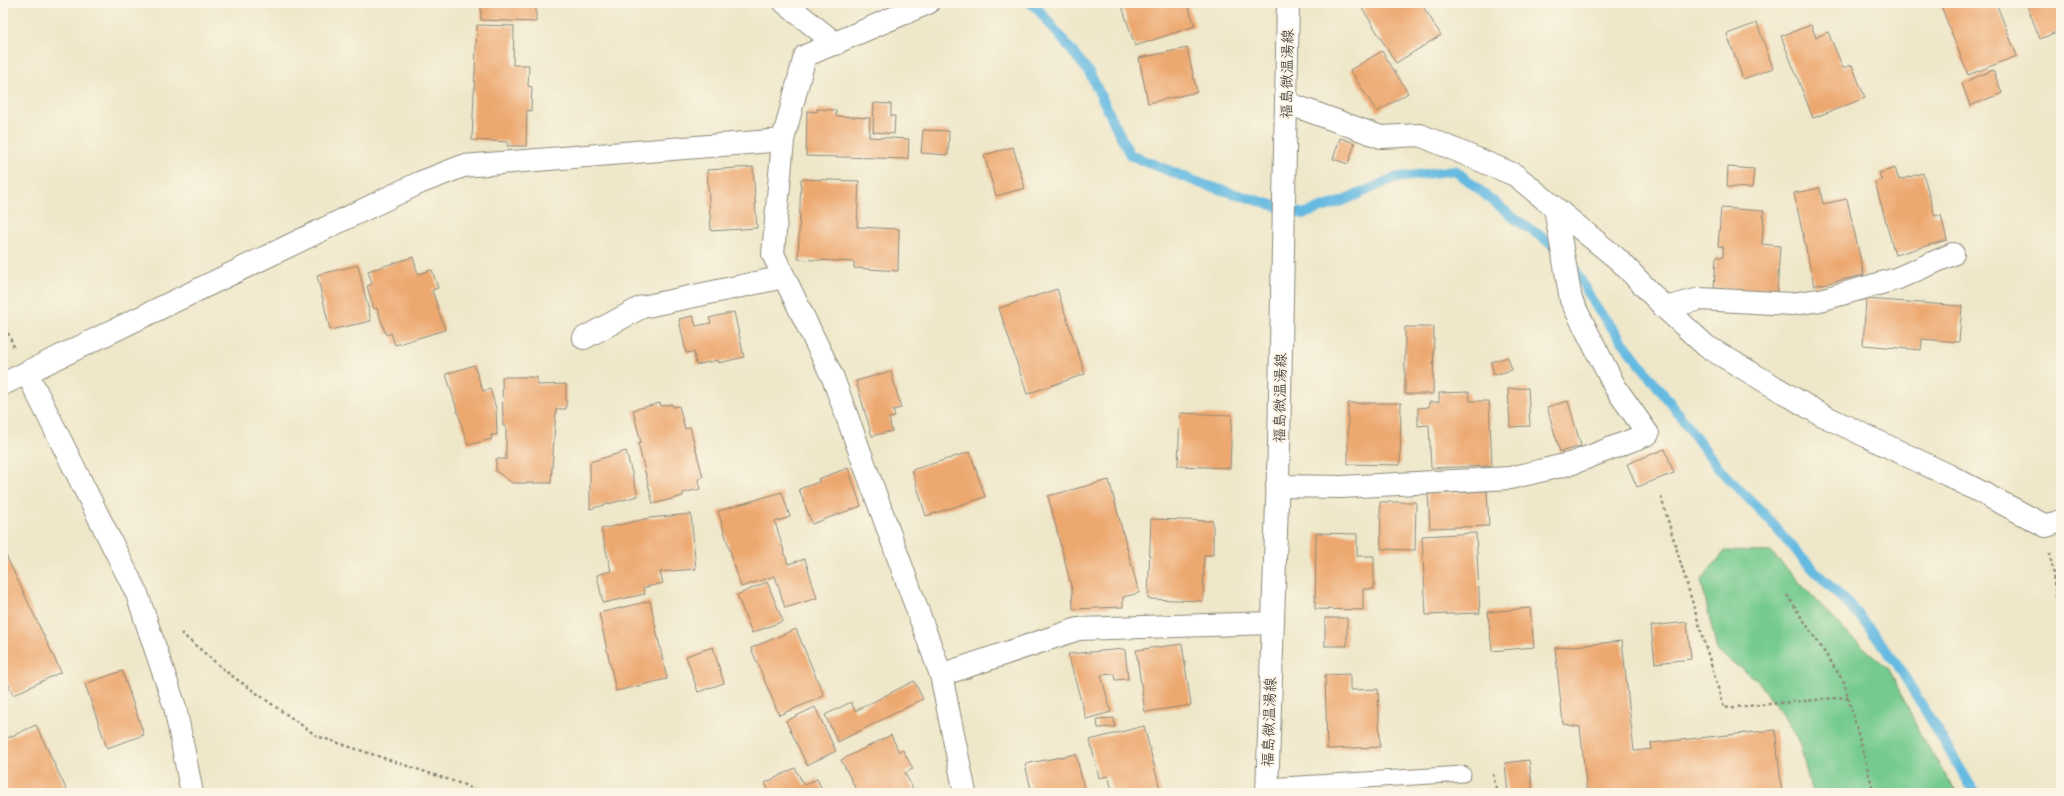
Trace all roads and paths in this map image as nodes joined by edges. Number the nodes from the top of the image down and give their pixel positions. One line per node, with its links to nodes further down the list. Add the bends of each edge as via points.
1 (785, 3): 4 (street)
2 (928, 3): 4 (street)
3 (1288, 3): 5 (street, 福島微温湯線)
4 (836, 44): 6 (street, via 805,56)
5 (1287, 104): 7 (street, via 1381,137 1420,135 1515,175); 14 (street, 福島微温湯線)
6 (783, 140): 9 (street, via 773,254); 12 (street, via 463,166 412,186)
7 (1555, 208): 10 (street, via 1620,261); 14 (street, via 1571,300 1615,387 1648,434 1573,463 1510,478 1341,487)
8 (1953, 254): 10 (street, via 1896,279 1820,300 1792,304 1700,299)
9 (784, 277): 11 (street, via 642,307); 21 (street, via 833,378)
10 (1665, 308): 16 (street, via 1706,346 1820,414)
11 (584, 338)
12 (26, 373): 13 (street); 26 (street, via 137,594 175,707)
13 (3, 384)
14 (1277, 486): 18 (street, 福島微温湯線)
15 (1661, 497): 22 (path, via 1724,708)
16 (2053, 524): 20 (path)
17 (1786, 595): 22 (path, via 1844,682)
18 (1272, 623): 21 (street, via 1078,629); 25 (street, 福島微温湯線)
19 (177, 629): 27 (path, via 228,673 317,736)
20 (2061, 632)
21 (941, 675): 28 (street)
22 (1848, 697): 30 (path)
23 (1463, 774): 25 (lane)
24 (1493, 774): 29 (path)
25 (1267, 789)
26 (192, 793)
27 (482, 793)
28 (965, 793)
29 (1497, 793)
30 (1874, 793)

